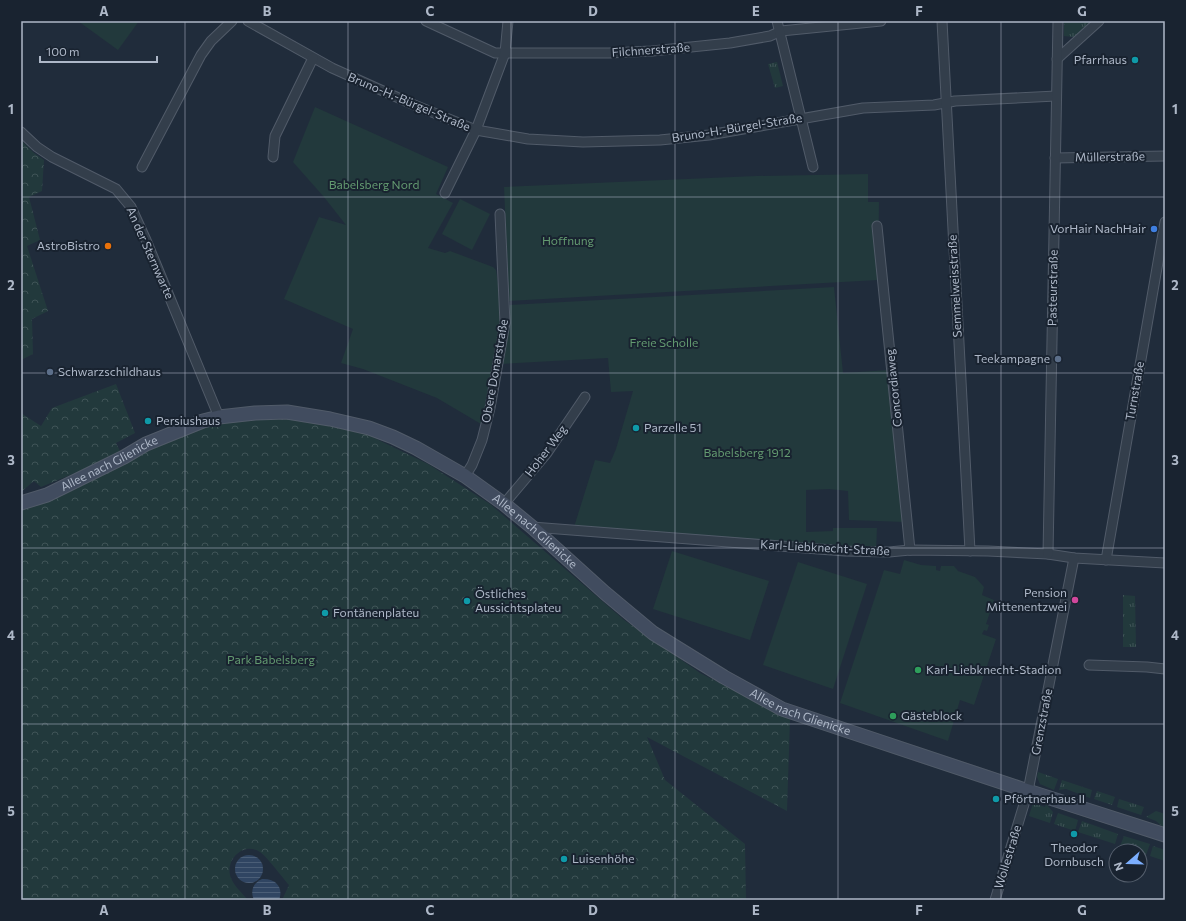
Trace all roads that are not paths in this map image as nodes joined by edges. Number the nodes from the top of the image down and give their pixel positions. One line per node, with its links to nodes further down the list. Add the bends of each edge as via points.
1 (232, 21): 22 (street, via 211,41 201,55)
2 (248, 21): 12 (street, Bruno-H.-Bürgel-Straße)
3 (426, 21): 11 (street, Filchnerstraße, via 495,53)
4 (508, 21): 11 (street)
5 (778, 21): 10 (street)
6 (881, 21): 10 (street, Filchnerstraße)
7 (942, 21): 15 (street, Semmelweisstraße)
8 (1058, 21): 13 (street, Pasteurstraße)
9 (1099, 21): 13 (street)
10 (781, 31): 11 (street, Filchnerstraße, via 770,36 730,43 652,51); 16 (street)
11 (505, 53): 17 (street)
12 (313, 58): 17 (street, Bruno-H.-Bürgel-Straße, via 361,82); 20 (street, via 275,136)
13 (1057, 59): 14 (street, Pasteurstraße)
14 (1056, 96): 15 (street, Bruno-H.-Bürgel-Straße); 21 (street, Pasteurstraße)
15 (945, 103): 16 (street, Bruno-H.-Bürgel-Straße, via 863,108); 35 (street, Semmelweisstraße)
16 (801, 118): 17 (street, Bruno-H.-Bürgel-Straße, via 709,135 660,140 583,142 528,139); 23 (street)
17 (476, 130): 24 (street)
18 (23, 134): 29 (street, An der Sternwarte, via 52,157 116,189 131,207)
19 (1165, 156): 21 (street, Müllerstraße)
20 (273, 157)
21 (1055, 158): 36 (street, Pasteurstraße)
22 (142, 167)
23 (813, 168)
24 (445, 193)
25 (500, 214): 30 (street, Obere Donarstraße, via 505,323 482,440)
26 (1165, 222): 38 (street, Turnstraße)
27 (877, 226): 34 (street, Concordiaweg)
28 (585, 396): 32 (street, Hoher Weg, via 547,453)
29 (219, 417): 30 (street, Allee nach Glienicke, via 287,412 347,422 393,437); 31 (street, Allee nach Glienicke, via 146,444 47,495)
30 (465, 476): 32 (street, Allee nach Glienicke)
31 (21, 503)
32 (504, 504): 33 (street, Allee nach Glienicke)
33 (532, 527): 34 (street, Karl-Liebknecht-Straße, via 845,551); 42 (street, Allee nach Glienicke, via 653,633 775,705)
34 (910, 550): 35 (street, Karl-Liebknecht-Straße)
35 (970, 551): 36 (street, Karl-Liebknecht-Straße)
36 (1048, 554): 37 (street, Karl-Liebknecht-Straße)
37 (1074, 558): 38 (street, Karl-Liebknecht-Straße); 42 (street, Grenzstraße)
38 (1106, 560): 39 (street, Karl-Liebknecht-Straße)
39 (1165, 563)
40 (1089, 665): 41 (street)
41 (1165, 669)
42 (1028, 791): 43 (street, Allee nach Glienicke); 44 (street, Wollestraße)
43 (1165, 835)
44 (994, 900)

